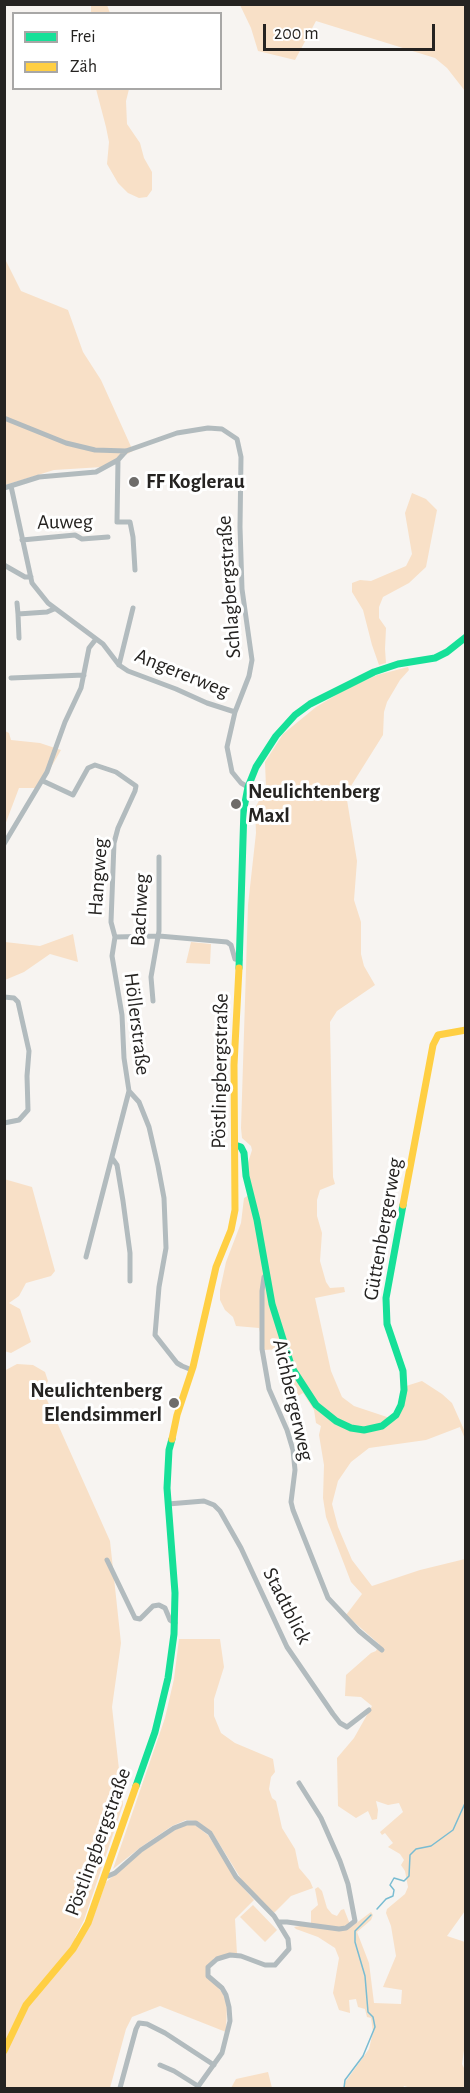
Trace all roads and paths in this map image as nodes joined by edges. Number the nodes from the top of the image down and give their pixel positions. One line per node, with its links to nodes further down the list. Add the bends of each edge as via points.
1 (4, 418): 2 (street, Schlagbergstraße, via 66,443 95,450)
2 (126, 451): 3 (street); 20 (street, Schlagbergstraße, via 177,433 208,428 222,429 237,439 241,457 242,589 252,660)
3 (118, 460): 4 (street, via 91,473 39,477); 8 (street, via 117,522 130,522)
4 (8, 487): 6 (street, Auweg)
5 (108, 537): 6 (street, Auweg, via 82,539 75,535)
6 (22, 540): 9 (street, Auweg)
7 (4, 565): 9 (street)
8 (135, 570)
9 (31, 577): 12 (street, Angererweg, via 33,586)
10 (17, 603): 13 (street)
11 (133, 608): 17 (street)
12 (54, 609): 13 (street); 16 (street, Angererweg)
13 (18, 614): 15 (street)
14 (465, 637): 22 (main road, Pöstlingbergstraße, via 435,658 374,672 310,704 276,736)
15 (20, 638)
16 (96, 639): 17 (street, Angererweg); 18 (street, via 89,648)
17 (119, 665): 20 (street, Angererweg)
18 (84, 675): 19 (street); 21 (street)
19 (11, 678)
20 (235, 712): 22 (street, Schlagbergstraße, via 228,756 235,776)
21 (43, 782): 23 (street); 26 (street, Hangweg, via 73,795 88,768 95,765 116,772 135,786 114,843 111,922)
22 (248, 787): 27 (main road, Pöstlingbergstraße, via 244,808)
23 (4, 844)
24 (159, 857): 25 (street, Bachweg)
25 (159, 936): 26 (street); 27 (street, via 226,942 231,945 235,959); 29 (street, Bachweg, via 151,976)
26 (115, 938): 31 (street, Höllerstraße, via 112,956)
27 (240, 960): 33 (main road, Pöstlingbergstraße)
28 (4, 997): 32 (street, via 18,1002 28,1051 28,1110 19,1120)
29 (153, 1001)
30 (465, 1030): 36 (main road, Güttenbergerweg, via 438,1035 433,1045 386,1298 387,1324 404,1383 401,1405 392,1420 377,1429 357,1430 336,1421 316,1405 284,1350)
31 (129, 1091): 34 (street); 38 (street, Höllerstraße, via 146,1120 164,1198 166,1248 155,1335 177,1363)
32 (4, 1124)
33 (235, 1145): 36 (main road, Güttenbergerweg, via 244,1153); 38 (main road, Pöstlingbergstraße, via 234,1216 216,1267)
34 (112, 1158): 35 (street); 37 (street, via 117,1165 123,1202)
35 (86, 1257)
36 (267, 1274): 42 (street, Aichbergerweg, via 262,1291 262,1349 269,1389 293,1450 293,1510 329,1600)
37 (130, 1281)
38 (192, 1370): 39 (main road, Pöstlingbergstraße, via 169,1450)
39 (170, 1504): 41 (main road, Pöstlingbergstraße); 43 (street, Stadtblick, via 208,1502 220,1510 287,1647 339,1723 347,1727)
40 (107, 1560): 41 (street, via 135,1618 140,1619 159,1605)
41 (175, 1623): 45 (main road, Pöstlingbergstraße, via 159,1716)
42 (382, 1650)
43 (369, 1710)
44 (299, 1782): 46 (street, via 340,1861 355,1921 339,1929)
45 (105, 1875): 46 (street, via 114,1873 174,1828 196,1823 210,1833 241,1883); 47 (main road, Pöstlingbergstraße, via 79,1940 26,2005)
46 (279, 1922): 49 (street, via 289,1945 277,1964 265,1965 230,1955 207,1968 208,1976 226,1994 230,2014 225,2045)
47 (4, 2050)
48 (160, 2065): 50 (street)
49 (214, 2065): 50 (street); 51 (street, via 165,2033 139,2024)
50 (198, 2087)
51 (120, 2088)

